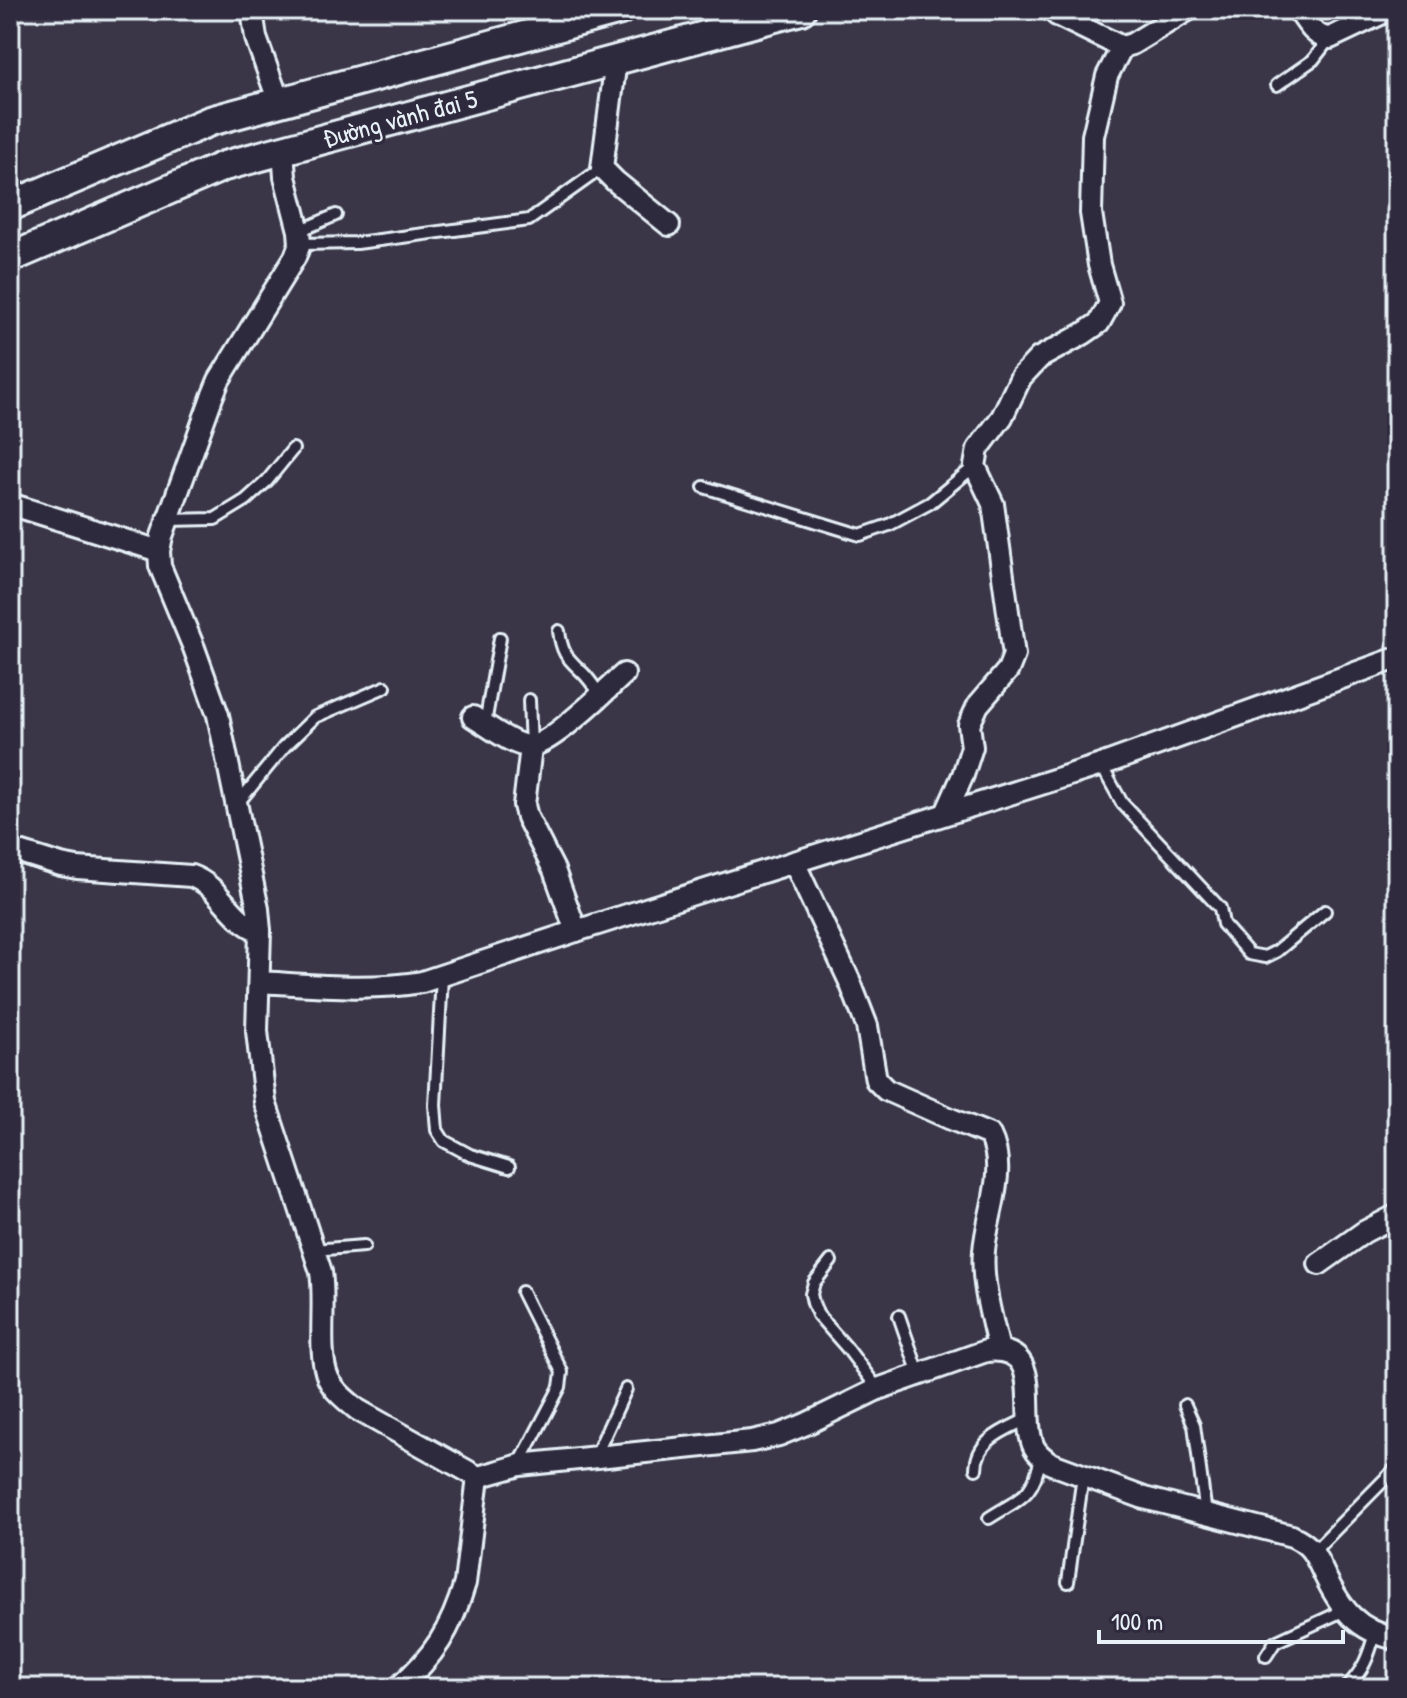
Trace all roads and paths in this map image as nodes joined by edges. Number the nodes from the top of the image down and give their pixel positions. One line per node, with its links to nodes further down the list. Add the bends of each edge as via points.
1 (252, 10): 13 (street, via 256,38)
2 (620, 10): 8 (main road, Đường vành đai 5)
3 (801, 10): 11 (main road, Đường vành đai 5)
4 (1051, 10): 10 (street)
5 (1188, 10): 10 (street)
6 (1298, 10): 9 (street, via 1316,34)
7 (1389, 10): 9 (street)
8 (577, 14): 13 (main road, Đường vành đai 5)
9 (1330, 38): 12 (lane, via 1313,60)
10 (1122, 47): 22 (street, via 1107,76 1093,136 1091,213 1110,303 1099,323 1039,358 1021,377 1002,417 978,449)
11 (616, 60): 14 (main road, Đường vành đai 5); 15 (street)
12 (1277, 85)
13 (279, 102): 16 (main road, Đường vành đai 5, via 210,121)
14 (283, 150): 19 (street); 20 (main road, Đường vành đai 5, via 224,166)
15 (602, 168): 18 (street); 19 (lane, via 529,220 357,243)
16 (10, 206)
17 (336, 215): 19 (lane)
18 (669, 225)
19 (299, 238): 25 (street, via 295,257 219,380)
20 (10, 258)
21 (293, 449): 25 (lane, via 246,500 215,519)
22 (975, 466): 23 (lane, via 930,503 860,535); 38 (street, via 993,504 1014,655 969,725 972,747)
23 (704, 487)
24 (11, 505): 26 (street)
25 (167, 520): 26 (street)
26 (159, 551): 37 (street, via 160,566 218,715)
27 (559, 631): 32 (lane, via 567,658)
28 (500, 638): 34 (lane)
29 (1397, 658): 36 (street)
30 (624, 674): 32 (street)
31 (385, 687): 37 (lane, via 315,717)
32 (600, 695): 35 (street, via 555,734)
33 (529, 700): 35 (lane)
34 (479, 720): 35 (street)
35 (531, 747): 43 (street, via 524,805)
36 (1101, 765): 38 (street); 41 (lane, via 1122,803 1220,908 1223,924 1249,954 1265,957 1277,951)
37 (237, 804): 42 (street)
38 (946, 813): 40 (street)
39 (11, 850): 42 (street, via 77,868 191,876 211,888 242,922)
40 (794, 862): 43 (street); 54 (street, via 867,1026 876,1080 886,1090 990,1135 997,1148 983,1252)
41 (1325, 911)
42 (260, 931): 45 (street)
43 (576, 931): 44 (street)
44 (442, 976): 45 (street, via 398,986); 46 (lane, via 437,1130 444,1141 470,1155)
45 (259, 982): 49 (street, via 257,1031 265,1102)
46 (509, 1167)
47 (1397, 1215): 51 (street)
48 (364, 1246): 49 (lane)
49 (313, 1250): 66 (street, via 324,1289 323,1359 342,1397)
50 (831, 1261): 57 (lane, via 814,1283 813,1303)
51 (1319, 1264)
52 (522, 1292): 62 (lane, via 562,1372 560,1387)
53 (899, 1316): 55 (lane)
54 (999, 1350): 55 (street); 59 (street, via 1020,1362 1027,1376)
55 (919, 1374): 57 (street)
56 (626, 1389): 60 (lane)
57 (878, 1389): 60 (street, via 779,1435)
58 (1185, 1405): 67 (lane, via 1194,1425)
59 (1029, 1418): 61 (street, via 1033,1445); 64 (lane, via 992,1436 976,1459)
60 (595, 1457): 62 (street)
61 (1041, 1457): 65 (street); 68 (lane, via 1026,1495)
62 (520, 1465): 66 (street)
63 (1397, 1467): 69 (lane)
64 (976, 1469)
65 (1083, 1476): 67 (street); 70 (lane)
66 (478, 1477): 75 (street, via 460,1600 443,1640)
67 (1206, 1514): 69 (street, via 1292,1536)
68 (989, 1518)
69 (1313, 1552): 71 (street)
70 (1068, 1582)
71 (1345, 1610): 72 (street); 74 (lane, via 1275,1642)
72 (1375, 1633): 73 (street); 76 (lane, via 1369,1656)
73 (1397, 1639)
74 (1266, 1656)
75 (398, 1688)
76 (1346, 1688)

